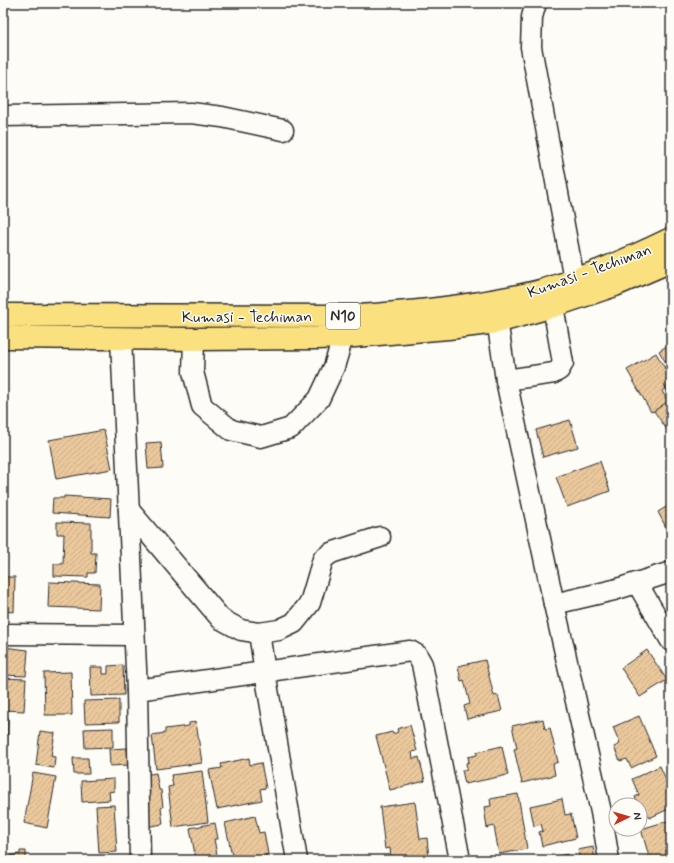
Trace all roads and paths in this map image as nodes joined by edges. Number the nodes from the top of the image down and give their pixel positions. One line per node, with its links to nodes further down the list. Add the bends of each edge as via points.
1 (536, 3): 6 (street, via 532,17 531,47)
2 (3, 116): 3 (street, via 190,113)
3 (283, 130)
4 (671, 239): 6 (highway, Kumasi - Techiman / N10, via 622,262)
5 (671, 261): 8 (highway, N10, via 615,285)
6 (574, 279): 7 (highway, Kumasi - Techiman / N10, via 544,290)
7 (494, 300): 9 (highway, Kumasi - Techiman / N10, via 402,314 358,316); 10 (street)
8 (553, 306): 10 (highway, N10); 15 (street, via 563,363 559,370 554,373)
9 (3, 315)
10 (497, 322): 12 (highway, N10); 15 (street)
11 (3, 337): 13 (highway, N10)
12 (343, 337): 14 (highway, N10); 14 (street, via 334,367 319,399 291,428 261,437 231,430 202,406 193,372)
13 (121, 338): 14 (highway, N10); 16 (street)
14 (194, 339)
15 (506, 380): 20 (street)
16 (129, 510): 21 (street, via 221,619 241,630); 23 (street)
17 (380, 537): 21 (street, via 331,553 323,559 310,603 294,623 279,630)
18 (671, 572): 19 (street)
19 (637, 583): 20 (street); 24 (street)
20 (554, 604): 30 (street, via 601,812)
21 (259, 633): 25 (street)
22 (3, 634): 23 (street)
23 (134, 636): 26 (street)
24 (671, 641)
25 (264, 672): 26 (street); 28 (street); 29 (street, via 410,650 417,655 422,664)
26 (137, 690): 27 (street)
27 (140, 860)
28 (297, 860)
29 (460, 860)
30 (609, 860)

